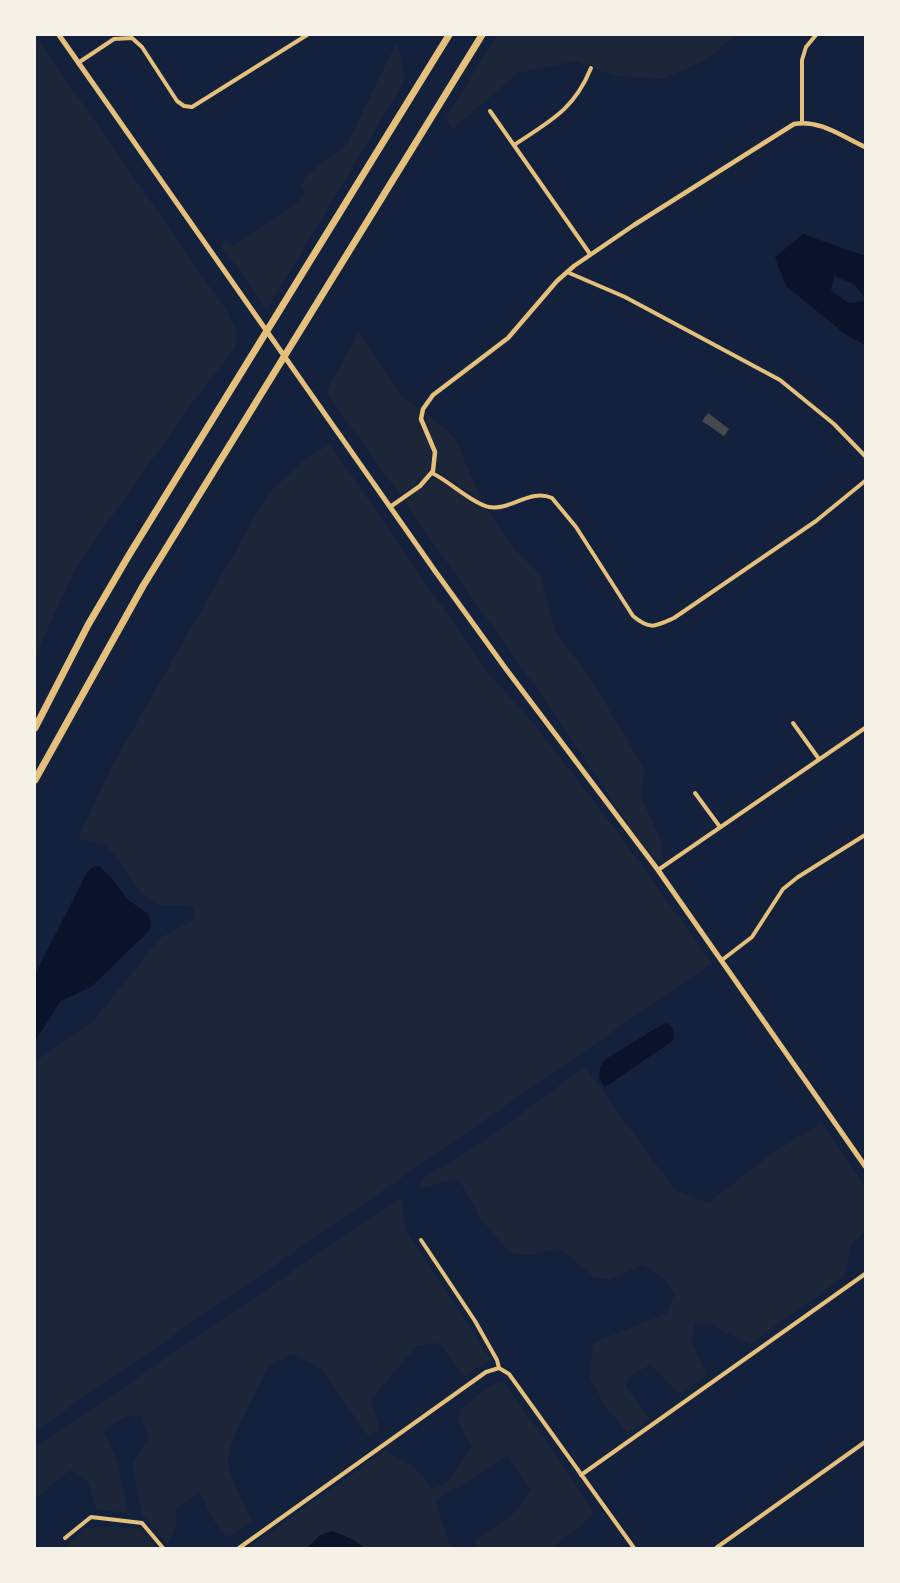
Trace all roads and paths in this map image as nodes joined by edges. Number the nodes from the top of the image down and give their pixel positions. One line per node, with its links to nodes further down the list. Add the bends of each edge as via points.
1 (59, 35): 7 (main road)
2 (307, 35): 6 (street, via 192,107 177,101 137,41)
3 (449, 35): 20 (highway, via 129,555 88,625)
4 (482, 35): 23 (highway, via 143,586)
5 (816, 35): 10 (street, via 806,47 802,60)
6 (126, 36): 7 (street, via 114,39)
7 (77, 63): 18 (main road)
8 (591, 68): 11 (street, via 583,87 564,111)
9 (490, 111): 11 (street)
10 (802, 123): 12 (street, via 818,125); 13 (street, via 783,129)
11 (514, 145): 13 (street)
12 (865, 147)
13 (590, 254): 14 (street)
14 (567, 272): 15 (street, via 625,297 780,380 834,424); 16 (street, via 508,338 426,402 422,419 434,452)
15 (865, 456)
16 (432, 473): 17 (street, via 449,481 474,501 489,507 534,496 552,498 576,527 633,616 645,626 656,626 674,618 816,521); 18 (street, via 420,486)
17 (865, 481)
18 (390, 507): 27 (main road)
19 (793, 723): 22 (street)
20 (35, 728)
21 (865, 728): 22 (street)
22 (819, 759): 25 (street)
23 (35, 780)
24 (695, 792): 25 (street)
25 (720, 827): 27 (street)
26 (865, 834): 28 (street, via 783,889 752,938)
27 (658, 870): 28 (main road)
28 (722, 960): 29 (main road)
29 (865, 1166)
30 (421, 1240): 32 (street, via 475,1321 498,1360)
31 (865, 1274): 34 (street)
32 (499, 1368): 34 (street, via 509,1374); 37 (street, via 486,1372)
33 (865, 1442): 39 (street)
34 (581, 1475): 38 (street)
35 (65, 1538): 36 (street, via 93,1517 142,1523)
36 (163, 1548)
37 (239, 1548)
38 (634, 1548)
39 (716, 1548)

